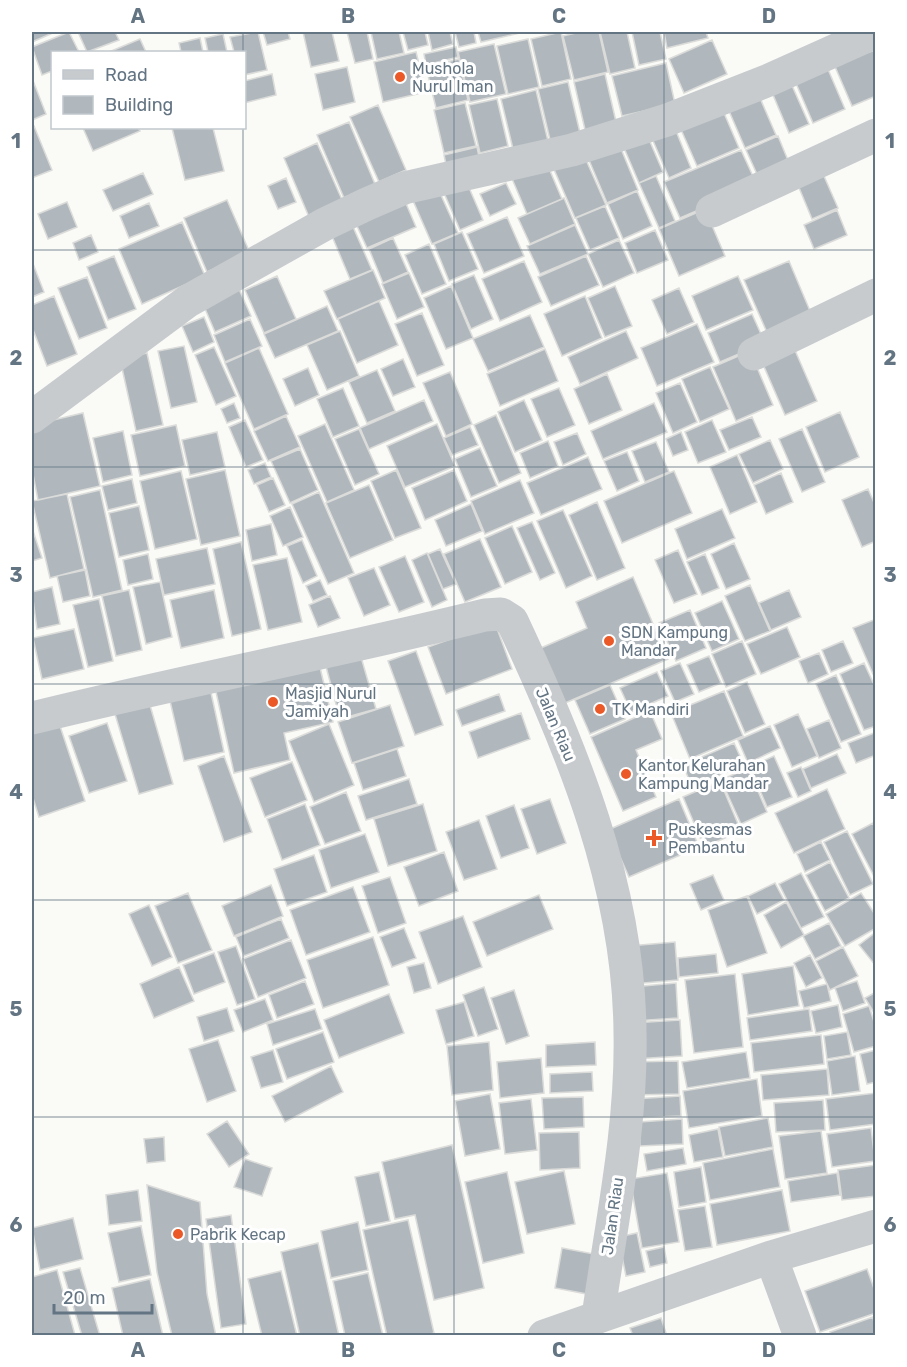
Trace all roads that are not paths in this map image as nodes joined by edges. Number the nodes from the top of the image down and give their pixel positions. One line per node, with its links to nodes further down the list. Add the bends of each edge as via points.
1 (876, 32): 6 (street, via 667,120 572,150 404,188 367,204 188,301)
2 (876, 135): 3 (street)
3 (712, 211)
4 (876, 295): 5 (street)
5 (754, 354)
6 (32, 417)
7 (32, 718): 10 (street, Jalan Riau, via 485,615 501,614 512,621 566,745 599,835 624,945 630,1034 625,1126)
8 (876, 1226): 9 (street)
9 (771, 1257): 10 (street); 12 (street)
10 (598, 1317): 11 (street)
11 (544, 1335)
12 (800, 1335)

